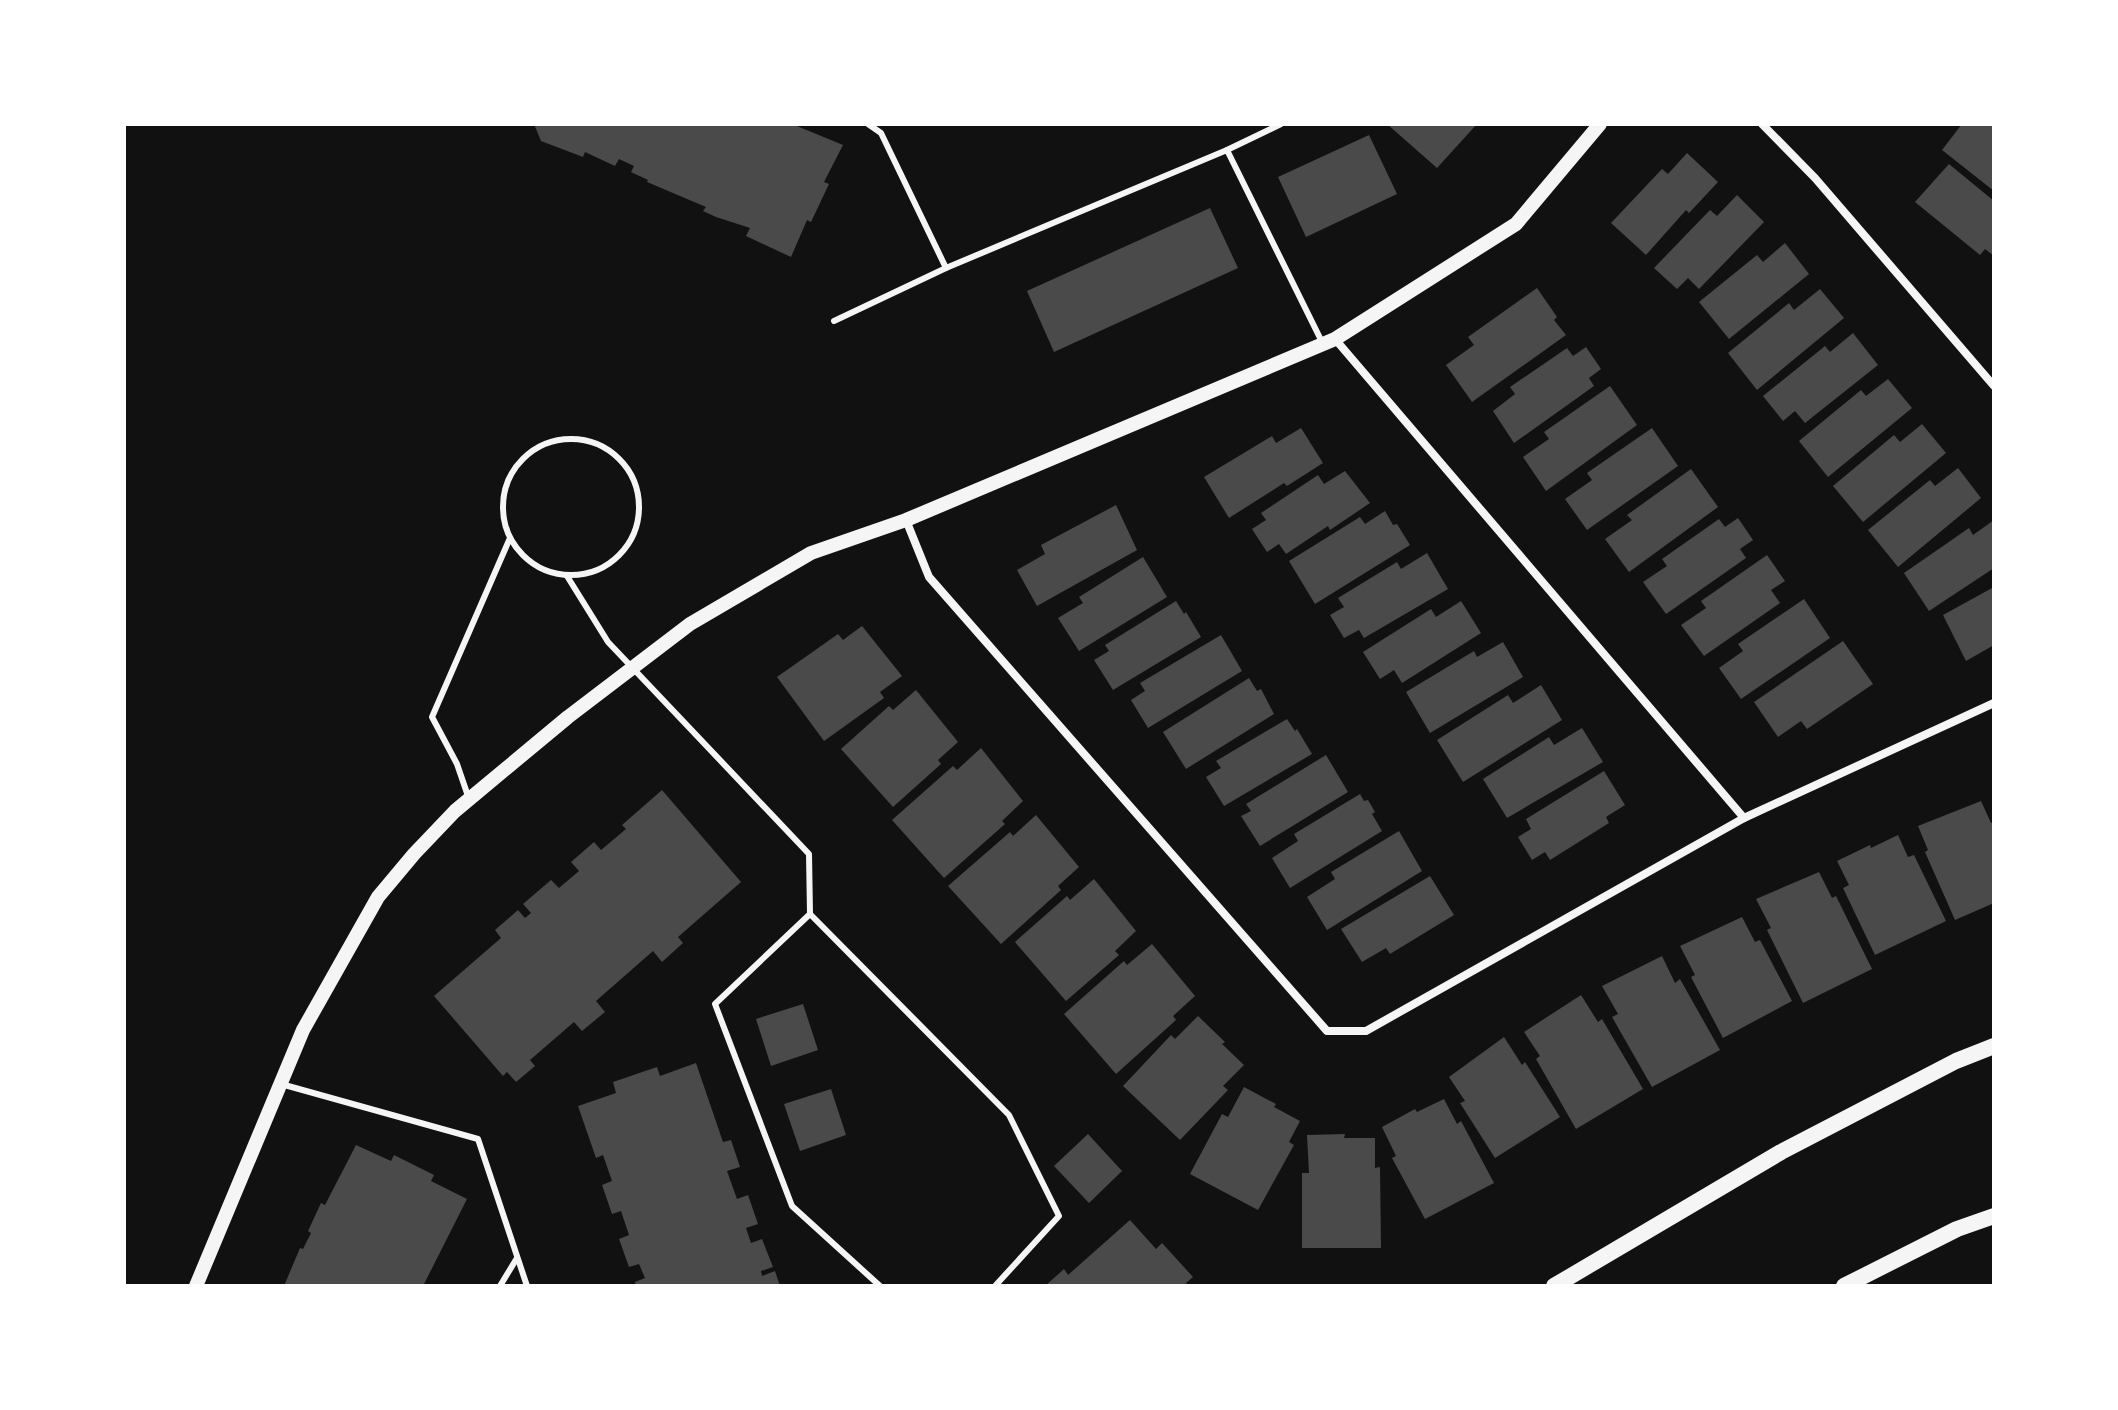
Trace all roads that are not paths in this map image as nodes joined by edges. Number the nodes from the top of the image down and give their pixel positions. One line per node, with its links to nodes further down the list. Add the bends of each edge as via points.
1 (868, 124): 6 (lane, via 881,133)
2 (1281, 124): 5 (lane)
3 (1600, 124): 8 (street, via 1516,224)
4 (1762, 124): 9 (street)
5 (1227, 150): 6 (lane); 8 (lane)
6 (946, 268): 7 (lane)
7 (834, 321)
8 (1329, 342): 10 (street); 16 (street)
9 (1994, 386)
10 (906, 520): 13 (street, via 811,553 690,624); 16 (street, via 929,577 1327,1031 1366,1031)
11 (510, 538): 12 (lane, via 544,570); 12 (lane, via 504,496 523,458 561,440 603,447 632,477 639,500 637,524 612,563); 15 (lane, via 432,717)
12 (567, 576): 13 (lane, via 608,642)
13 (633, 667): 15 (street); 17 (lane, via 809,854)
14 (1994, 703): 16 (street)
15 (469, 799): 19 (street, via 378,897 303,1030)
16 (1744, 818)
17 (810, 914): 27 (lane, via 715,1004 792,1206); 28 (lane, via 1009,1115 1047,1190 1059,1216)
18 (1994, 1046): 29 (main road, via 1781,1152)
19 (281, 1084): 21 (lane, via 478,1139); 22 (street)
20 (1994, 1216): 30 (main road)
21 (517, 1258): 25 (lane); 26 (lane)
22 (203, 1263): 23 (street); 24 (street)
23 (187, 1286)
24 (196, 1286)
25 (500, 1286)
26 (527, 1286)
27 (880, 1286)
28 (995, 1286)
29 (1554, 1286)
30 (1844, 1286)

